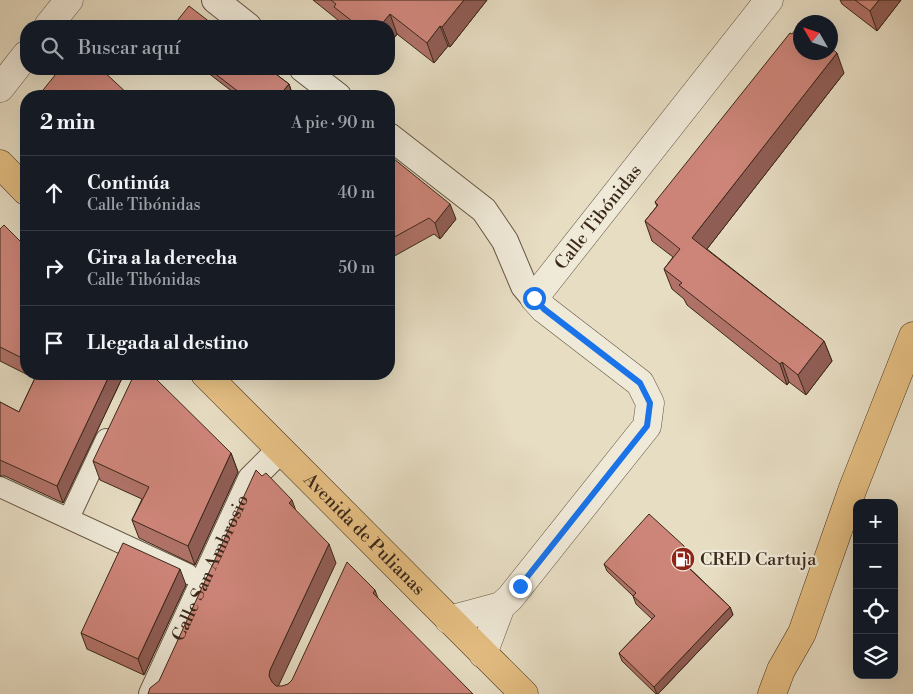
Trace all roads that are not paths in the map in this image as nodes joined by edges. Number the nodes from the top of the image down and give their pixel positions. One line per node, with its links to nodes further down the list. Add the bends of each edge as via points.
1 (69, 0): 4 (street)
2 (215, 0): 5 (street)
3 (769, 0): 13 (street, Calle Tibónidas)
4 (53, 20)
5 (240, 20)
6 (20, 63): 8 (street)
7 (311, 75): 9 (street)
8 (0, 88)
9 (330, 90)
10 (395, 141): 13 (street, via 484,210 505,241 524,286)
11 (0, 164): 12 (main road)
12 (20, 185)
13 (534, 298): 21 (street, via 640,383 650,403 647,426)
14 (913, 336): 23 (main road)
15 (211, 380): 17 (main road, Avenida de Pulianas)
16 (113, 425): 19 (street)
17 (280, 450): 22 (main road, Avenida de Pulianas); 25 (street, Calle San Ambrosio, via 251,479)
18 (0, 487): 19 (street)
19 (69, 518): 20 (street)
20 (188, 574)
21 (501, 606): 22 (street); 24 (street)
22 (449, 620): 24 (main road, Avenida de Pulianas)
23 (802, 633): 27 (main road, via 781,670); 28 (main road)
24 (483, 654): 26 (main road, Avenida de Pulianas)
25 (152, 694)
26 (524, 694)
27 (772, 694)
28 (791, 694)

